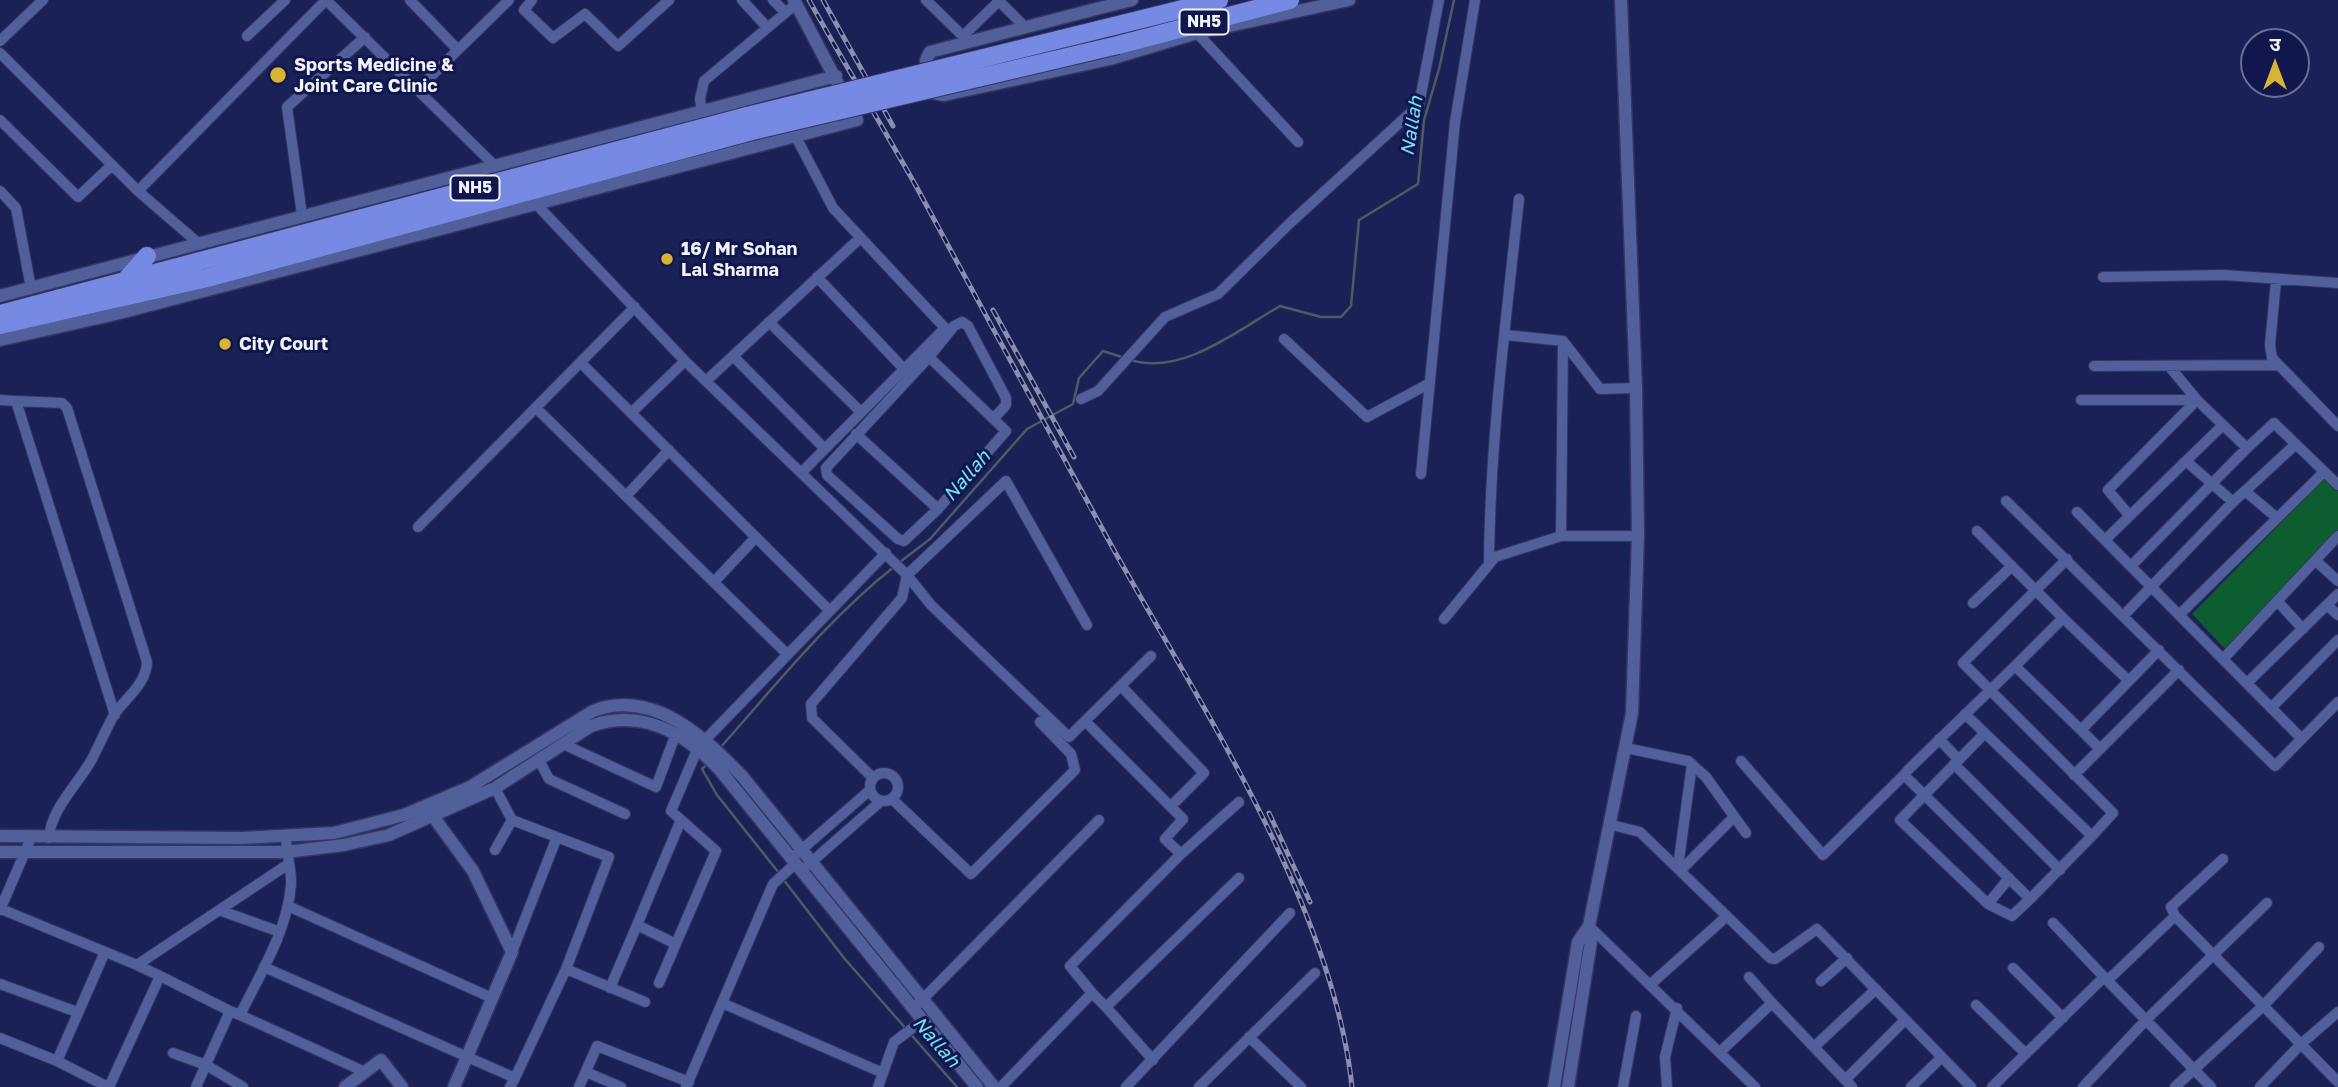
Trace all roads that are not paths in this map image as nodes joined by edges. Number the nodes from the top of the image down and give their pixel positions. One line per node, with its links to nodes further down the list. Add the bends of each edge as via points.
1 (285, 0): 25 (street)
2 (326, 0): 26 (street); 41 (street)
3 (410, 0): 29 (street)
4 (509, 0): 29 (street)
5 (532, 0): 6 (street, via 524,10 553,38 585,14 618,46)
6 (669, 0)
7 (742, 0): 22 (street)
8 (773, 0): 21 (street)
9 (926, 0): 27 (street)
10 (999, 0): 23 (street); 27 (street)
11 (1132, 0): 20 (street)
12 (1219, 0): 48 (highway, NH5, bridge, via 747,116)
13 (1290, 0): 48 (highway, NH5, bridge)
14 (1349, 0): 24 (street)
15 (1438, 0): 77 (street, via 1419,104 1218,294 1165,317 1098,391)
16 (1475, 0): 75 (street, via 1455,122)
17 (1621, 0): 76 (street)
18 (38, 1): 28 (street)
19 (795, 2): 21 (street); 32 (street)
20 (1096, 9): 23 (street); 27 (street); 31 (street, via 1094,41 1100,54)
21 (785, 12): 22 (street)
22 (766, 26): 34 (street, via 704,81)
23 (1025, 27)
24 (1197, 33): 31 (street); 37 (street)
25 (247, 36)
26 (365, 37): 33 (street); 44 (street, via 287,107)
27 (966, 39): 31 (street, via 930,52 926,60 934,93 944,95)
28 (0, 41)
29 (458, 50): 33 (street)
30 (0, 52): 38 (street)
31 (1110, 59)
32 (836, 76): 34 (street); 36 (street, via 857,120)
33 (418, 89): 39 (street)
34 (702, 111): 39 (street)
35 (0, 120): 38 (street, via 78,197)
36 (796, 137): 43 (street); 45 (street, via 827,201)
37 (1298, 142)
38 (112, 165): 41 (street)
39 (496, 167): 44 (street)
40 (0, 191): 54 (street, via 16,208)
41 (138, 191): 46 (street)
42 (1519, 200): 62 (street)
43 (536, 204): 56 (street); 61 (street)
44 (302, 215): 46 (street)
45 (859, 239): 49 (street); 73 (street, via 945,328)
46 (197, 242): 47 (street)
47 (147, 256): 52 (highway); 54 (street)
48 (205, 269): 52 (highway, NH5); 58 (highway, NH5)
49 (817, 277): 59 (street); 73 (street)
50 (2103, 277): 51 (street, via 2224,275)
51 (2276, 281): 53 (street); 70 (street, via 2270,345)
52 (124, 282): 57 (highway, NH5)
53 (2338, 283)
54 (31, 288): 55 (street)
55 (0, 296)
56 (635, 307): 68 (street); 69 (street)
57 (0, 314)
58 (46, 317): 60 (highway, NH5); 61 (highway)
59 (769, 322): 66 (street); 83 (street)
60 (0, 326)
61 (22, 335): 64 (street)
62 (1506, 335): 65 (street); 119 (street, via 1489,515)
63 (1284, 339): 75 (street, via 1367,417)
64 (0, 340)
65 (1563, 341): 76 (street, via 1600,389); 111 (street)
66 (733, 356): 74 (street); 90 (street)
67 (929, 357): 85 (street); 85 (street, via 954,326 962,322 968,326 1006,398 1006,405); 88 (street)
68 (685, 360): 74 (street); 84 (street)
69 (581, 363): 82 (street); 84 (street)
70 (2277, 365): 72 (street); 87 (street)
71 (2094, 366): 72 (street)
72 (2169, 366): 80 (street)
73 (905, 369): 83 (street)
74 (706, 381): 94 (street)
75 (1430, 383): 96 (street)
76 (1636, 388): 112 (street)
77 (1081, 399)
78 (0, 400): 81 (street)
79 (2081, 400): 80 (street)
80 (2197, 400): 86 (street); 107 (street, via 2108,490)
81 (16, 401): 153 (street); 153 (street, via 62,403 67,408 97,498 147,662 147,676)
82 (536, 408): 100 (street); 109 (street)
83 (861, 412): 90 (street)
84 (631, 413): 92 (street)
85 (994, 418): 104 (street, via 1006,431)
86 (2223, 425): 91 (street); 93 (street)
87 (2338, 426)
88 (856, 434): 103 (street, via 826,468 827,475); 104 (street)
89 (2296, 444): 91 (street, via 2274,423); 95 (street); 99 (street)
90 (824, 448): 94 (street)
91 (2247, 448): 97 (street)
92 (669, 450): 100 (street); 114 (street)
93 (2186, 461): 97 (street); 107 (street)
94 (802, 472): 106 (street)
95 (2324, 472): 98 (street); 108 (street)
96 (1421, 474)
97 (2210, 484): 102 (street); 121 (street)
98 (2338, 485)
99 (2245, 491): 102 (street); 108 (street)
100 (626, 496): 124 (street)
101 (2006, 501): 117 (street)
102 (2233, 502): 125 (street)
103 (859, 504): 104 (street, via 904,541); 106 (street)
104 (938, 509)
105 (2077, 512): 115 (street)
106 (846, 515): 116 (street)
107 (2129, 515): 115 (street)
108 (2277, 518): 133 (street)
109 (418, 527)
110 (1977, 531): 120 (street)
111 (1561, 536): 112 (street); 119 (street, via 1516,549)
112 (1638, 536): 162 (street, via 1632,713)
113 (2338, 536): 118 (street)
114 (755, 537): 124 (street); 131 (street)
115 (2105, 540): 121 (street)
116 (886, 553): 122 (street); 131 (street)
117 (2067, 559): 126 (street); 132 (street)
118 (2316, 561): 123 (street); 129 (street)
119 (1489, 563): 136 (street)
120 (2012, 566): 126 (street); 128 (street)
121 (2131, 566): 125 (street)
122 (907, 575): 137 (street, via 1006,481); 154 (street, via 931,605 1069,737); 171 (street, via 902,598 811,704 812,718)
123 (2338, 581)
124 (713, 582): 141 (street)
125 (2151, 587): 132 (street); 133 (street)
126 (2036, 590): 135 (street); 149 (street, via 1963,663)
127 (2338, 594): 130 (street)
128 (1973, 603)
129 (2279, 603): 138 (street); 143 (street)
130 (2327, 605): 134 (street); 138 (street)
131 (829, 610): 141 (street)
132 (2124, 615): 140 (street)
133 (2179, 615): 143 (street)
134 (2338, 615)
135 (2063, 618): 144 (street); 146 (street)
136 (1444, 619)
137 (1087, 625)
138 (2303, 629): 147 (street)
139 (2338, 640): 151 (street)
140 (2159, 650): 145 (street); 146 (street)
141 (786, 653): 164 (street)
142 (1151, 656): 148 (street)
143 (2223, 659): 147 (street)
144 (2015, 666): 149 (street); 156 (street)
145 (2179, 670): 160 (street, via 2275,766); 163 (street)
146 (2129, 681): 156 (street)
147 (2247, 683): 151 (street)
148 (1121, 686): 154 (street); 177 (street, via 1204,773)
149 (1989, 690): 152 (street); 170 (street)
150 (2338, 702): 160 (street)
151 (2271, 708): 160 (street)
152 (1965, 714): 157 (street); 159 (street)
153 (115, 715): 191 (street, via 63,804)
154 (1085, 721): 177 (street)
155 (1040, 722): 175 (street, via 1071,754 1075,770 971,874)
156 (2081, 730): 163 (street)
157 (1984, 733): 167 (street); 187 (street)
158 (676, 736): 161 (street, via 659,725 626,718 592,726); 161 (street, via 656,787); 164 (street)
159 (1939, 739): 167 (street); 169 (street)
160 (2302, 739)
161 (564, 744): 165 (street)
162 (1626, 748): 168 (street); 184 (street)
163 (2100, 749): 170 (street)
164 (710, 752): 178 (street, via 681,723 646,709 602,708); 182 (street, via 671,811); 193 (street); 202 (street)
165 (539, 760): 172 (street); 179 (street, via 549,779)
166 (1741, 761): 169 (street, via 1823,855)
167 (1957, 762): 174 (street); 204 (street)
168 (1692, 764): 180 (street); 203 (street)
169 (1904, 775): 174 (street)
170 (2074, 775): 187 (street, via 2113,813)
171 (873, 778): 173 (street); 175 (street, via 886,773 897,780 897,794)
172 (495, 788): 178 (street); 181 (street)
173 (870, 790): 175 (street); 193 (street)
174 (1924, 795): 206 (street); 208 (street, via 1900,820)
175 (886, 800): 201 (street)
176 (1239, 802): 198 (street)
177 (1171, 806): 198 (street, via 1183,819 1165,839)
178 (430, 812): 188 (street); 199 (street, via 389,835); 222 (street, via 473,871)
179 (625, 814)
180 (1734, 817): 185 (street); 203 (street)
181 (512, 820): 189 (street); 194 (street)
182 (681, 820): 217 (street); 220 (street, via 716,852)
183 (1099, 820): 245 (street)
184 (1612, 825): 203 (street, via 1640,832); 218 (street)
185 (1746, 833)
186 (0, 836): 190 (street)
187 (2092, 836): 204 (street)
188 (286, 837): 192 (street); 199 (street)
189 (557, 837): 222 (street); 229 (street, via 609,857)
190 (31, 838): 191 (street); 196 (street)
191 (49, 838): 192 (street)
192 (98, 838): 197 (street)
193 (802, 849): 201 (street); 202 (street)
194 (495, 850)
195 (0, 852): 196 (street)
196 (23, 854): 197 (street); 211 (street)
197 (98, 854): 199 (street)
198 (1181, 854): 240 (street, via 1070,966)
199 (287, 858): 210 (street, via 291,881); 212 (street)
200 (2223, 859): 215 (street, via 2171,907)
201 (813, 862): 202 (street); 245 (street)
202 (795, 864): 243 (street, via 778,878); 245 (street)
203 (1679, 869): 214 (street)
204 (2060, 870): 207 (street)
205 (1239, 878): 248 (street)
206 (2009, 878): 207 (street); 208 (street)
207 (2030, 899): 208 (street, via 2012,916)
208 (1987, 904)
209 (2267, 904): 224 (street)
210 (288, 906): 219 (street); 241 (street)
211 (0, 910): 223 (street)
212 (219, 910): 219 (street); 226 (street)
213 (1290, 913): 267 (street)
214 (1727, 916): 225 (street, via 1770,958 1817,929); 237 (street)
215 (2175, 916): 224 (street); 233 (street)
216 (2053, 923): 233 (street)
217 (636, 925): 220 (street); 238 (street)
218 (1589, 926): 237 (street); 293 (street, via 1578,942); 294 (street, via 1591,941)
219 (280, 932): 227 (street)
220 (676, 944): 235 (street)
221 (2319, 947): 247 (street)
222 (512, 951): 241 (street)
223 (104, 954): 226 (street); 250 (street)
224 (2212, 956): 247 (street); 256 (street)
225 (1847, 958): 234 (street); 239 (street)
226 (137, 965): 231 (street)
227 (264, 967): 252 (street); 265 (street)
228 (2013, 968): 254 (street)
229 (566, 969): 238 (street); 274 (street)
230 (1315, 973): 258 (street)
231 (160, 976): 252 (street); 278 (street)
232 (1748, 978): 244 (street)
233 (2106, 978): 254 (street); 256 (street)
234 (1821, 981)
235 (659, 983)
236 (0, 984): 250 (street)
237 (1652, 984): 249 (street)
238 (610, 988): 242 (street)
239 (1876, 989): 255 (street); 261 (street)
240 (1092, 993): 248 (street); 289 (street)
241 (492, 998): 265 (street)
242 (645, 1002)
243 (722, 1003): 273 (street); 277 (street)
244 (1772, 1003): 261 (street); 262 (street)
245 (917, 1004): 257 (street); 288 (street)
246 (1976, 1004): 264 (street)
247 (2263, 1006): 260 (street); 270 (street)
248 (1105, 1007): 267 (street)
249 (1676, 1008): 262 (street); 296 (street, via 1665,1057)
250 (77, 1012): 268 (street)
251 (2338, 1012): 260 (street)
252 (235, 1013): 269 (street); 271 (street)
253 (1636, 1016): 295 (street)
254 (2063, 1018): 264 (street)
255 (1905, 1020): 266 (street); 276 (street)
256 (2146, 1020): 270 (street); 301 (street)
257 (922, 1021): 273 (street, via 894,1042); 287 (street)
258 (1250, 1037): 291 (street); 292 (street)
259 (0, 1038): 268 (street)
260 (2301, 1044): 275 (street); 304 (street)
261 (1814, 1047): 276 (street)
262 (1720, 1052): 297 (street)
263 (173, 1053): 269 (street)
264 (2026, 1054): 300 (street)
265 (468, 1057): 274 (street); 283 (street)
266 (1942, 1057): 298 (street); 299 (street)
267 (1153, 1060): 290 (street)
268 (57, 1061): 278 (street)
269 (206, 1065): 279 (street); 280 (street)
270 (2194, 1069): 302 (street); 303 (street)
271 (365, 1072): 281 (street); 282 (street, via 381,1060)
272 (586, 1072): 277 (street, via 597,1046 602,1046); 284 (street); 285 (street)
273 (883, 1073): 286 (street)
274 (512, 1082)
275 (2338, 1082)
276 (1849, 1083)
277 (687, 1084)
278 (108, 1087)
279 (196, 1087)
280 (243, 1087)
281 (345, 1087)
282 (402, 1087)
283 (454, 1087)
284 (579, 1087)
285 (621, 1087)
286 (878, 1087)
287 (977, 1087)
288 (994, 1087)
289 (1001, 1087)
290 (1126, 1087)
291 (1199, 1087)
292 (1301, 1087)
293 (1555, 1087)
294 (1567, 1087)
295 (1623, 1087)
296 (1667, 1087)
297 (1755, 1087)
298 (1911, 1087)
299 (1971, 1087)
300 (1992, 1087)
301 (2083, 1087)
302 (2175, 1087)
303 (2211, 1087)
304 (2260, 1087)

